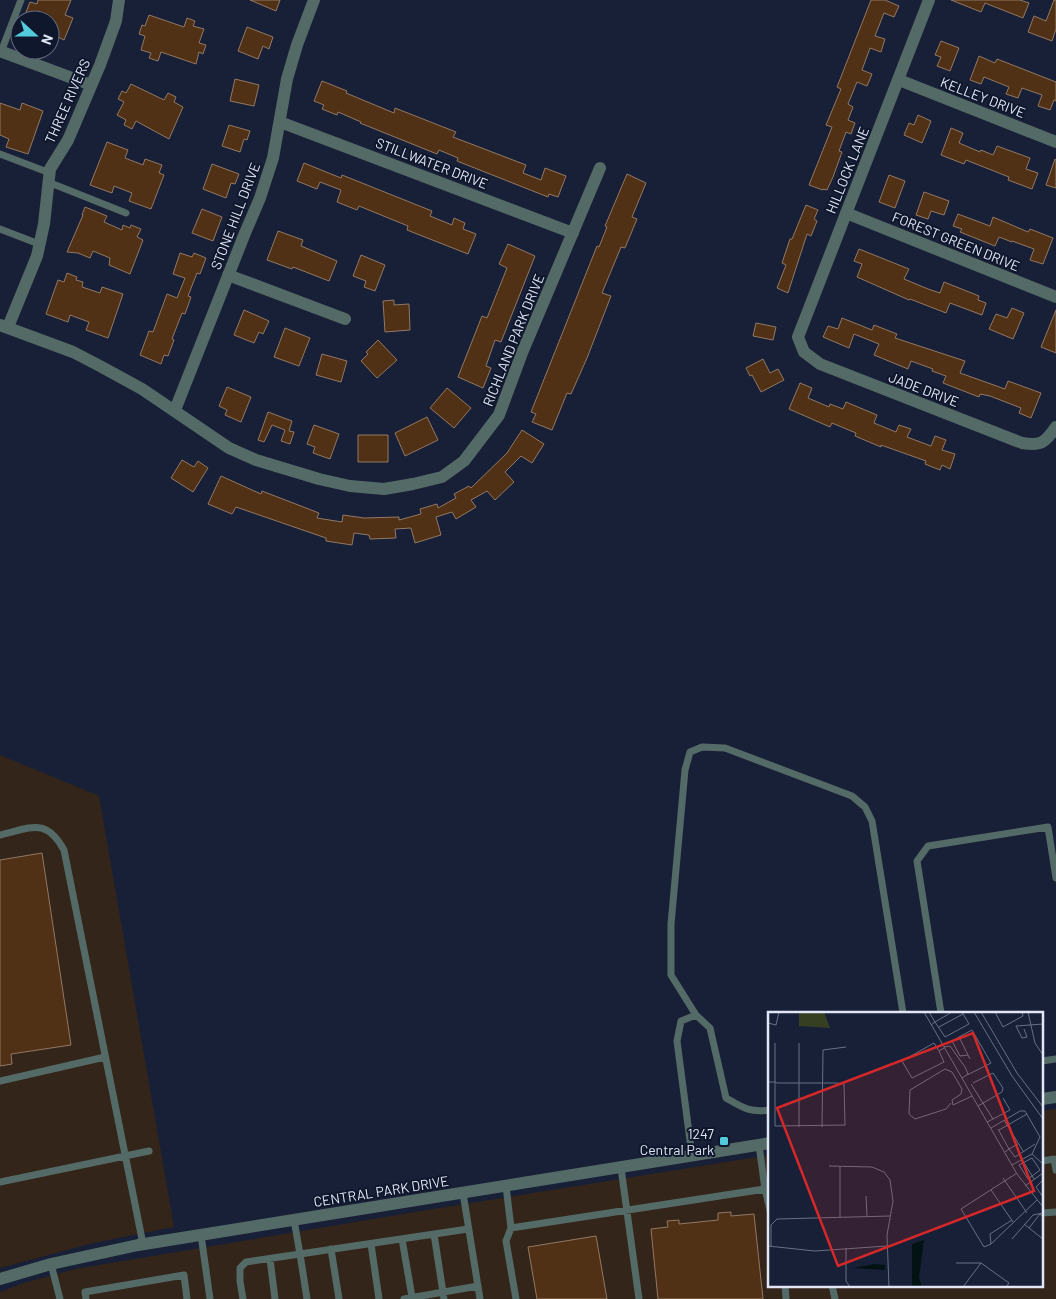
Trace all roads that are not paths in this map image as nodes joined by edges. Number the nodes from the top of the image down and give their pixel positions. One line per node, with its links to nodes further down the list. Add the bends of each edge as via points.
1 (21, 0): 5 (lane)
2 (120, 0): 7 (street, THREE RIVERS, via 116,21)
3 (314, 0): 8 (street, STONE HILL DRIVE, via 294,53)
4 (929, 0): 6 (street, HILLOCK LANE)
5 (1, 51): 7 (street)
6 (899, 80): 9 (street, KELLEY DRIVE); 14 (street, HILLOCK LANE)
7 (91, 85): 12 (street, THREE RIVERS)
8 (280, 122): 16 (street, STILLWATER DRIVE); 18 (street, STONE HILL DRIVE, via 260,198)
9 (1056, 142)
10 (0, 154): 12 (lane)
11 (600, 168): 16 (street, RICHLAND PARK DRIVE)
12 (49, 177): 13 (lane); 17 (street, THREE RIVERS)
13 (126, 213)
14 (846, 213): 19 (street, FOREST GREEN DRIVE); 22 (street, HILLOCK LANE, via 798,337)
15 (0, 230): 17 (lane)
16 (573, 233): 23 (street, RICHLAND PARK DRIVE, via 499,415 464,461 442,477 384,489 319,479 256,460 229,448)
17 (39, 244): 21 (street, THREE RIVERS, via 37,256)
18 (228, 275): 20 (street); 23 (street, STONE HILL DRIVE)
19 (1056, 297)
20 (345, 319)
21 (4, 326): 23 (street, RICHLAND PARK DRIVE, via 73,352)
22 (804, 352): 24 (street, JADE DRIVE, via 820,364 1022,443 1037,446 1048,439)
23 (175, 410)
24 (1056, 427)
25 (0, 836): 30 (lane, via 38,827 49,830 64,850)
26 (1056, 878): 28 (lane, via 1048,827 928,846 917,861)
27 (903, 1012): 29 (lane, via 872,821 864,807 852,796 726,748 702,747 690,752 685,770 671,924 671,975)
28 (941, 1012)
29 (696, 1015): 32 (lane, via 710,1028 726,1098 756,1112); 36 (lane, via 680,1021 676,1041)
30 (105, 1057): 31 (lane); 35 (lane)
31 (0, 1081)
32 (768, 1110)
33 (764, 1144): 36 (street, CENTRAL PARK DRIVE); 42 (lane)
34 (149, 1151): 35 (lane)
35 (124, 1155): 40 (lane); 52 (lane)
36 (692, 1156): 38 (street, CENTRAL PARK DRIVE)
37 (1044, 1161): 39 (lane, via 1054,1159)
38 (621, 1168): 41 (street, CENTRAL PARK DRIVE); 45 (lane)
39 (1056, 1170)
40 (0, 1182)
41 (506, 1186): 43 (street, CENTRAL PARK DRIVE); 47 (lane)
42 (765, 1189): 44 (lane); 45 (lane)
43 (463, 1193): 46 (street, CENTRAL PARK DRIVE); 48 (lane)
44 (768, 1202)
45 (626, 1211): 47 (lane); 76 (lane)
46 (294, 1220): 50 (street, CENTRAL PARK DRIVE); 55 (lane)
47 (512, 1228): 75 (lane, via 506,1241)
48 (468, 1229): 49 (lane); 59 (lane)
49 (434, 1234): 51 (lane); 62 (lane)
50 (201, 1236): 52 (street, CENTRAL PARK DRIVE); 67 (lane)
51 (402, 1239): 53 (lane); 63 (lane)
52 (142, 1244): 57 (street, CENTRAL PARK DRIVE)
53 (371, 1244): 54 (lane); 72 (lane)
54 (331, 1249): 55 (lane); 71 (lane)
55 (300, 1254): 56 (lane); 70 (lane)
56 (270, 1259): 68 (lane, via 246,1262 240,1268); 69 (lane)
57 (51, 1264): 58 (street, CENTRAL PARK DRIVE); 64 (lane)
58 (0, 1279)
59 (478, 1286): 62 (lane); 74 (lane)
60 (785, 1286): 77 (lane)
61 (832, 1286): 78 (lane)
62 (443, 1296): 63 (lane)
63 (412, 1298): 73 (lane)
64 (60, 1299)
65 (86, 1299): 66 (lane, via 85,1292 184,1275)
66 (188, 1299)
67 (210, 1299)
68 (243, 1299)
69 (275, 1299)
70 (307, 1299)
71 (339, 1299)
72 (379, 1299)
73 (404, 1299)
74 (480, 1299)
75 (516, 1299)
76 (639, 1299)
77 (786, 1299)
78 (835, 1299)

